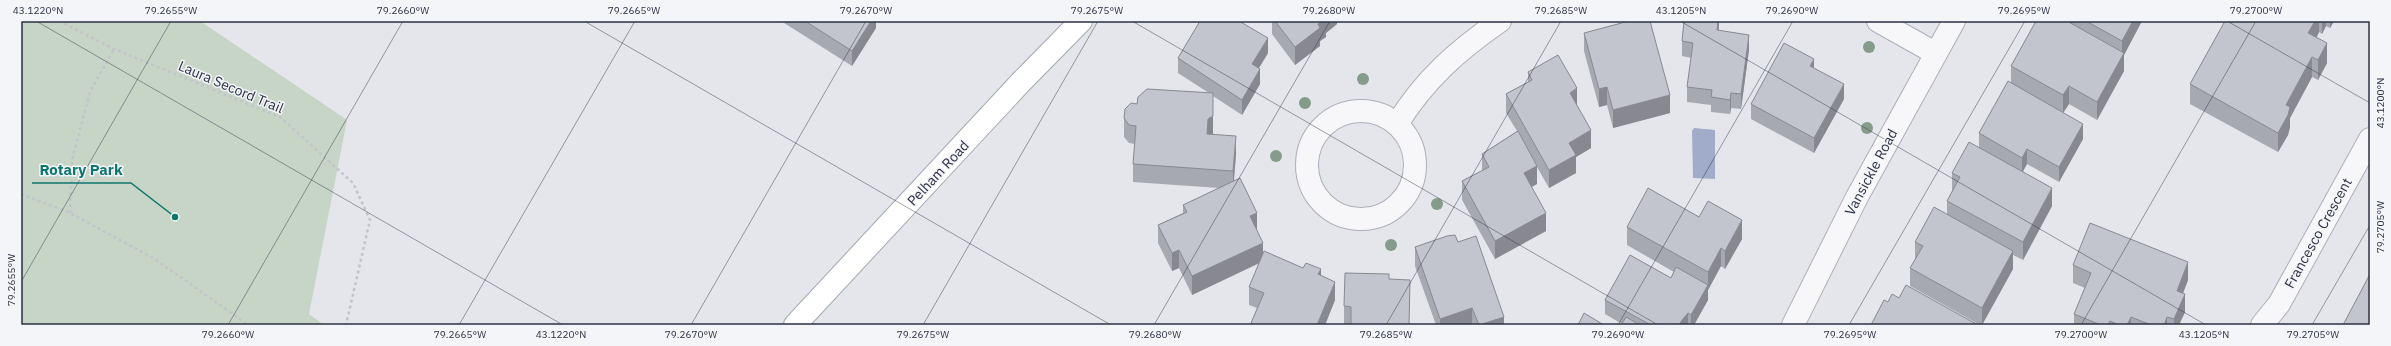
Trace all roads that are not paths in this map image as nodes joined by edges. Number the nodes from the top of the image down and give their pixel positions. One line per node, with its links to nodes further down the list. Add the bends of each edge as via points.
1 (1081, 21): 8 (main road, Pelham Road)
2 (1500, 21): 6 (street, via 1468,43 1435,73 1414,97)
3 (1878, 21): 5 (street)
4 (1954, 21): 5 (street, Vansickle Road)
5 (1935, 53): 9 (street, Vansickle Road, via 1857,197)
6 (1397, 124): 6 (street, via 1408,137 1416,169 1412,185 1403,200 1391,211 1376,218 1343,216 1327,208 1316,195 1308,179 1309,151 1319,130 1332,118 1366,110 1383,115)
7 (2370, 139): 10 (street, Francesco Crescent, via 2279,304)
8 (795, 325)
9 (1793, 325)
10 (2262, 325)

